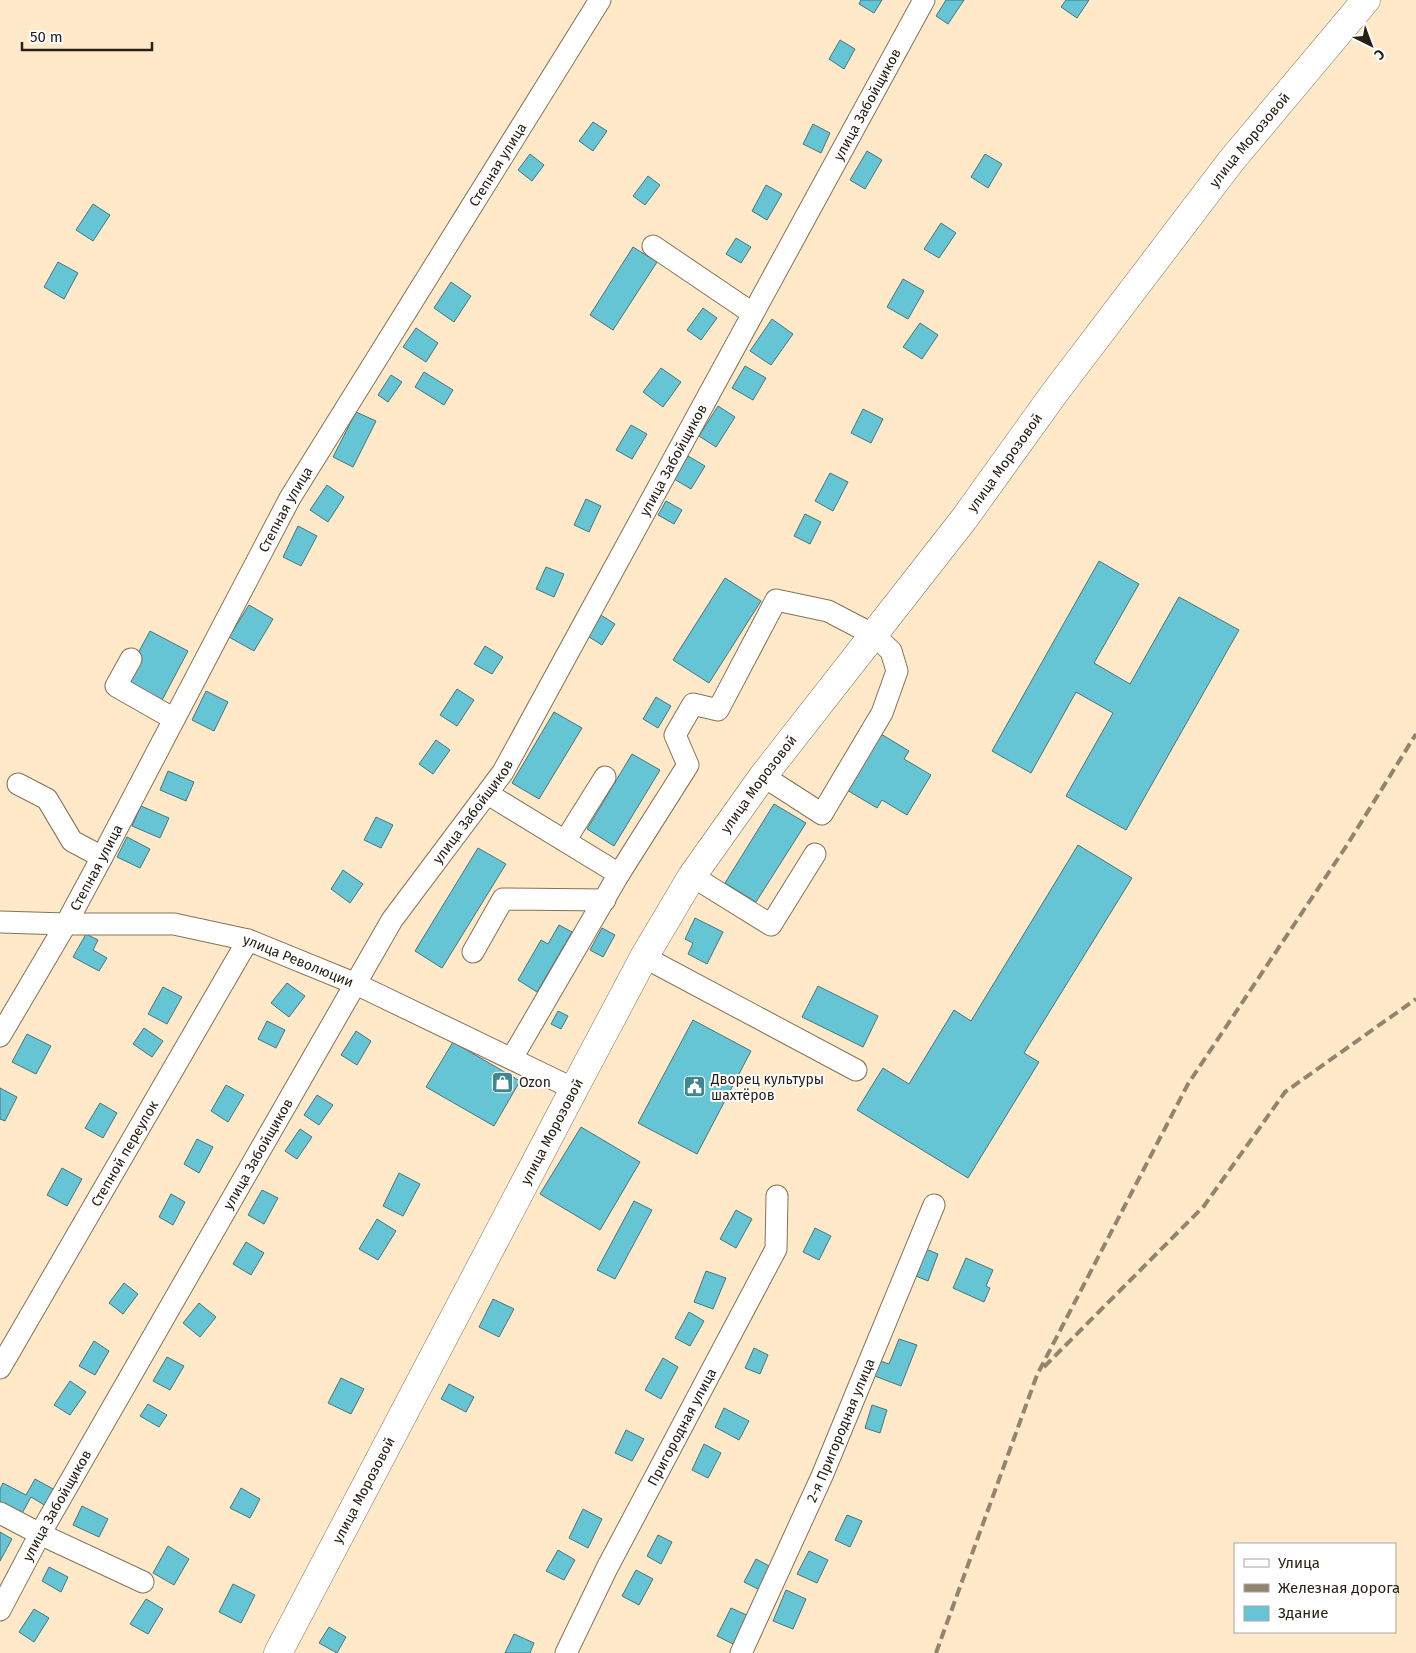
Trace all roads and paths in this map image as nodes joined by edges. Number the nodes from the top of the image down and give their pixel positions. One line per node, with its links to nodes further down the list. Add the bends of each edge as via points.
1 (600, 0): 8 (street, Степная улица, via 290,498)
2 (924, 0): 5 (street, улица Забойщиков)
3 (1366, 0): 6 (main road, улица Морозовой, via 1231,161)
4 (654, 246): 5 (street)
5 (752, 313): 12 (street, улица Забойщиков, via 503,772)
6 (874, 635): 9 (main road, улица Морозовой); 9 (street, via 891,651 897,671 882,713 822,814); 16 (street, via 828,611 776,600 718,710 693,704 675,735 688,765)
7 (131, 659): 8 (street, via 116,686)
8 (174, 719): 15 (street, Степная улица)
9 (763, 776): 17 (main road, улица Морозовой)
10 (605, 778): 13 (street)
11 (18, 784): 15 (street, via 47,799 72,841)
12 (488, 794): 13 (street); 24 (street, улица Забойщиков, via 392,920)
13 (565, 840): 16 (street)
14 (815, 854): 17 (street, via 771,925)
15 (102, 857): 20 (street, Степная улица)
16 (619, 874): 18 (street)
17 (692, 876): 23 (main road, улица Морозовой)
18 (604, 900): 22 (street, via 503,899); 26 (street)
19 (0, 922): 20 (street, улица Революции)
20 (66, 924): 21 (street, улица Революции, via 174,924); 25 (street, Степная улица)
21 (248, 940): 24 (street, улица Революции); 31 (street, Степной переулок)
22 (473, 952)
23 (644, 957): 27 (street); 28 (main road, улица Морозовой)
24 (356, 984): 26 (street, улица Революции); 33 (street, улица Забойщиков)
25 (0, 1036)
26 (512, 1058): 28 (street, улица Революции)
27 (856, 1070)
28 (574, 1089): 36 (main road, улица Морозовой)
29 (776, 1196): 37 (street, Пригородная улица, via 776,1249 607,1568)
30 (934, 1205): 38 (street, 2-я Пригородная улица, via 822,1476)
31 (0, 1368)
32 (0, 1513): 33 (street)
33 (40, 1534): 34 (street); 35 (street, улица Забойщиков)
34 (143, 1582)
35 (0, 1610)
36 (280, 1652)
37 (566, 1653)
38 (741, 1653)

